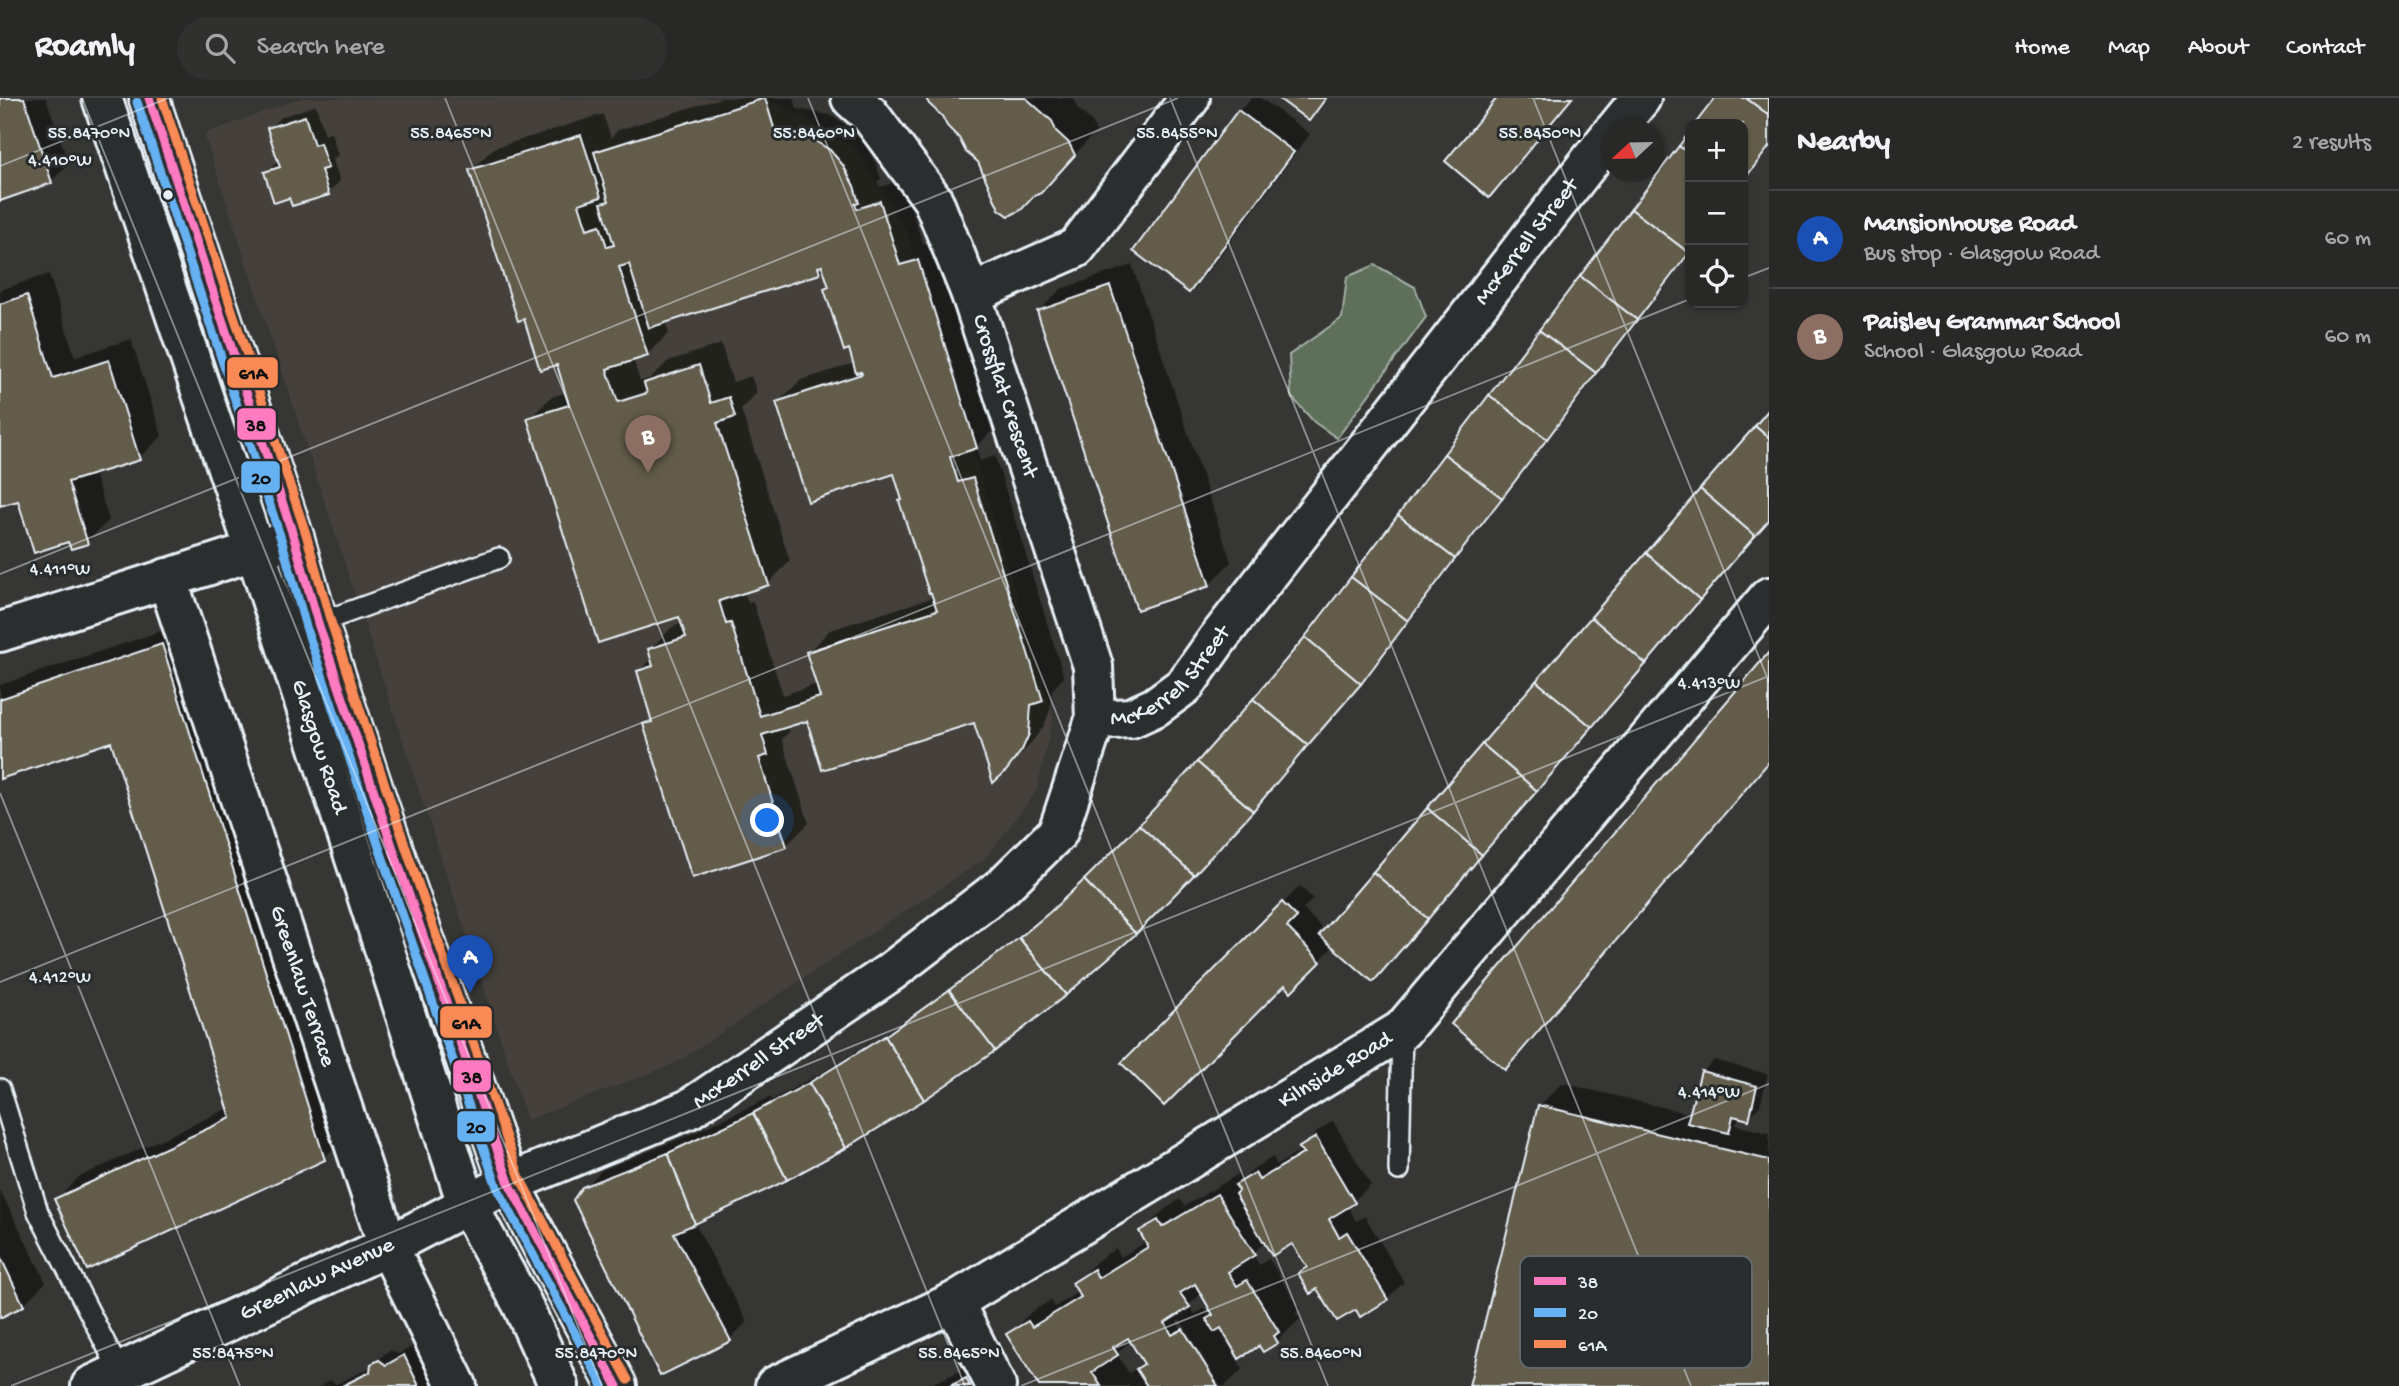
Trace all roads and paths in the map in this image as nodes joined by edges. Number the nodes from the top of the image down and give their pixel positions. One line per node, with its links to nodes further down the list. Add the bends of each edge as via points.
1 (149, 98): 9 (street, Glasgow Road)
2 (851, 98): 8 (street, Crossflat Crescent, via 870,116 933,200)
3 (1189, 98): 8 (street, via 1076,248)
4 (1641, 98): 6 (street, McKerrell Street)
5 (112, 101): 10 (street, Glasgow Road)
6 (1623, 119)
7 (1601, 146): 16 (street, McKerrell Street, via 1185,685 1131,718)
8 (971, 294): 16 (street, Crossflat Crescent, via 1093,666)
9 (294, 538): 10 (street); 14 (street, Glasgow Road)
10 (255, 550): 12 (street); 21 (street, Glasgow Road)
11 (499, 558): 14 (lane)
12 (166, 578): 15 (street); 22 (street, Greenlaw Terrace)
13 (1769, 597): 17 (street, Kilnside Road)
14 (317, 623): 20 (street, Glasgow Road)
15 (0, 632)
16 (1095, 720): 20 (street, McKerrell Street, via 1058,832 1002,887 892,971 689,1109)
17 (1402, 1030): 19 (lane); 23 (street, Kilnside Road)
18 (0, 1089): 24 (lane, via 38,1212)
19 (1399, 1170)
20 (509, 1183): 21 (street, McKerrell Street); 27 (street, Glasgow Road)
21 (467, 1204): 22 (street, Greenlaw Avenue); 26 (street, Glasgow Road, via 522,1304)
22 (388, 1246): 24 (street, Greenlaw Avenue); 25 (street, Greenlaw Terrace)
23 (954, 1302): 28 (street, Kilnside Road); 29 (street)
24 (105, 1379)
25 (457, 1386)
26 (559, 1386)
27 (617, 1386)
28 (775, 1386)
29 (996, 1386)

